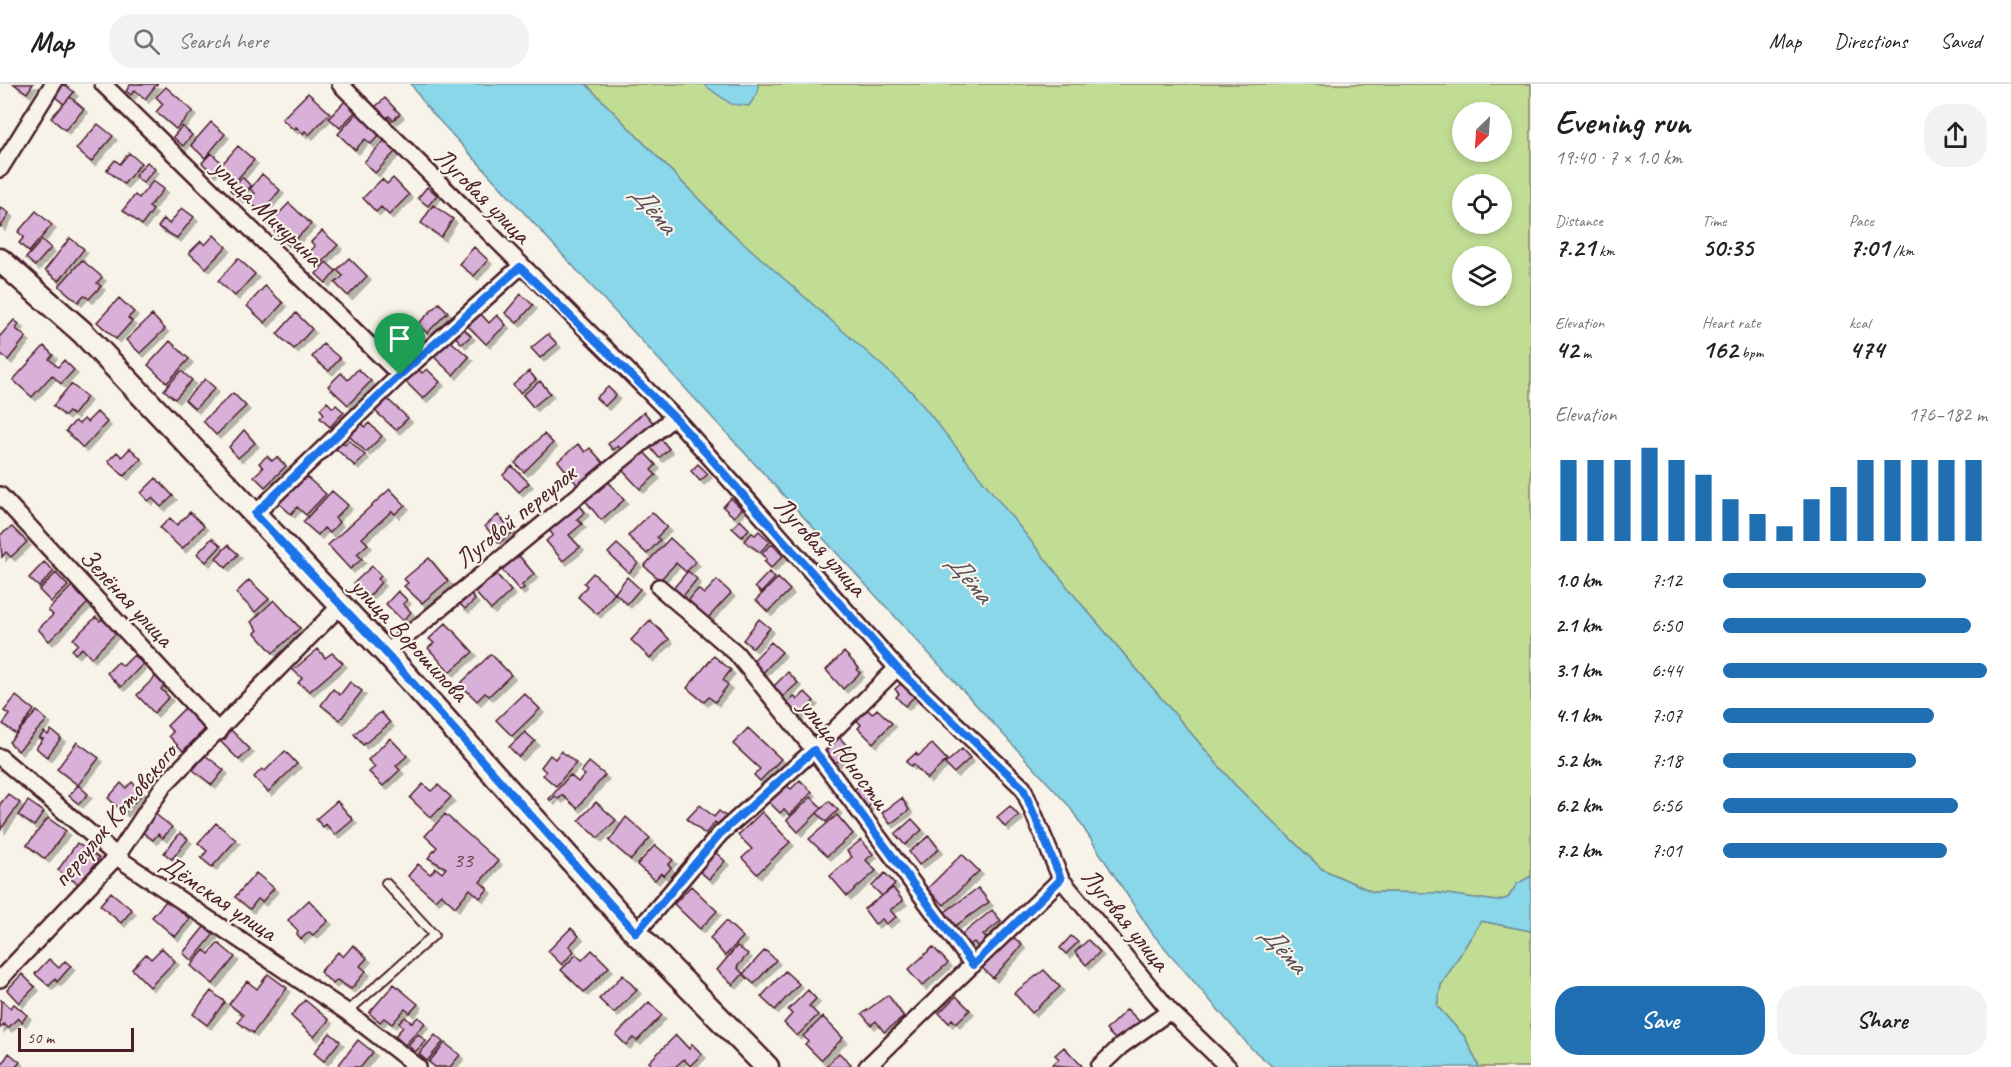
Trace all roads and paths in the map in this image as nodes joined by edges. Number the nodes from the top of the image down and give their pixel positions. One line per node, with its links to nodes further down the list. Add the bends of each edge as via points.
1 (53, 84): 4 (street)
2 (103, 84): 7 (street, улица Мичурина)
3 (340, 84): 6 (street, Луговая улица)
4 (0, 169)
5 (0, 260): 10 (street, улица Ворошилова, via 82,332)
6 (520, 267): 7 (street); 8 (street, Луговая улица)
7 (400, 375): 10 (street)
8 (674, 417): 13 (street, Луговой переулок); 14 (street, Луговая улица)
9 (0, 495): 15 (street, Зелёная улица)
10 (255, 514): 12 (street, улица Ворошилова)
11 (659, 587): 16 (street, улица Юности, via 736,653)
12 (341, 605): 13 (street, улица Ворошилова); 15 (street, переулок Котовского)
13 (386, 653): 21 (street, улица Ворошилова)
14 (897, 668): 16 (street); 19 (street, Луговая улица, via 1023,788)
15 (219, 732): 18 (street, переулок Котовского, via 164,785)
16 (814, 750): 21 (street, via 720,834); 22 (street, улица Юности)
17 (0, 757): 18 (street, Дёмская улица)
18 (117, 856): 23 (street, переулок Котовского); 25 (street, Дёмская улица)
19 (1061, 879): 22 (street); 24 (street, Луговая улица)
20 (386, 883): 25 (lane, via 434,935)
21 (636, 933): 28 (street, улица Ворошилова)
22 (973, 965): 29 (street)
23 (0, 979)
24 (1170, 1011): 30 (street); 31 (street, Луговая улица)
25 (347, 1012): 26 (street, Дёмская улица)
26 (401, 1062): 27 (street, Дёмская улица)
27 (418, 1067)
28 (767, 1067)
29 (867, 1067)
30 (1099, 1067)
31 (1228, 1067)

